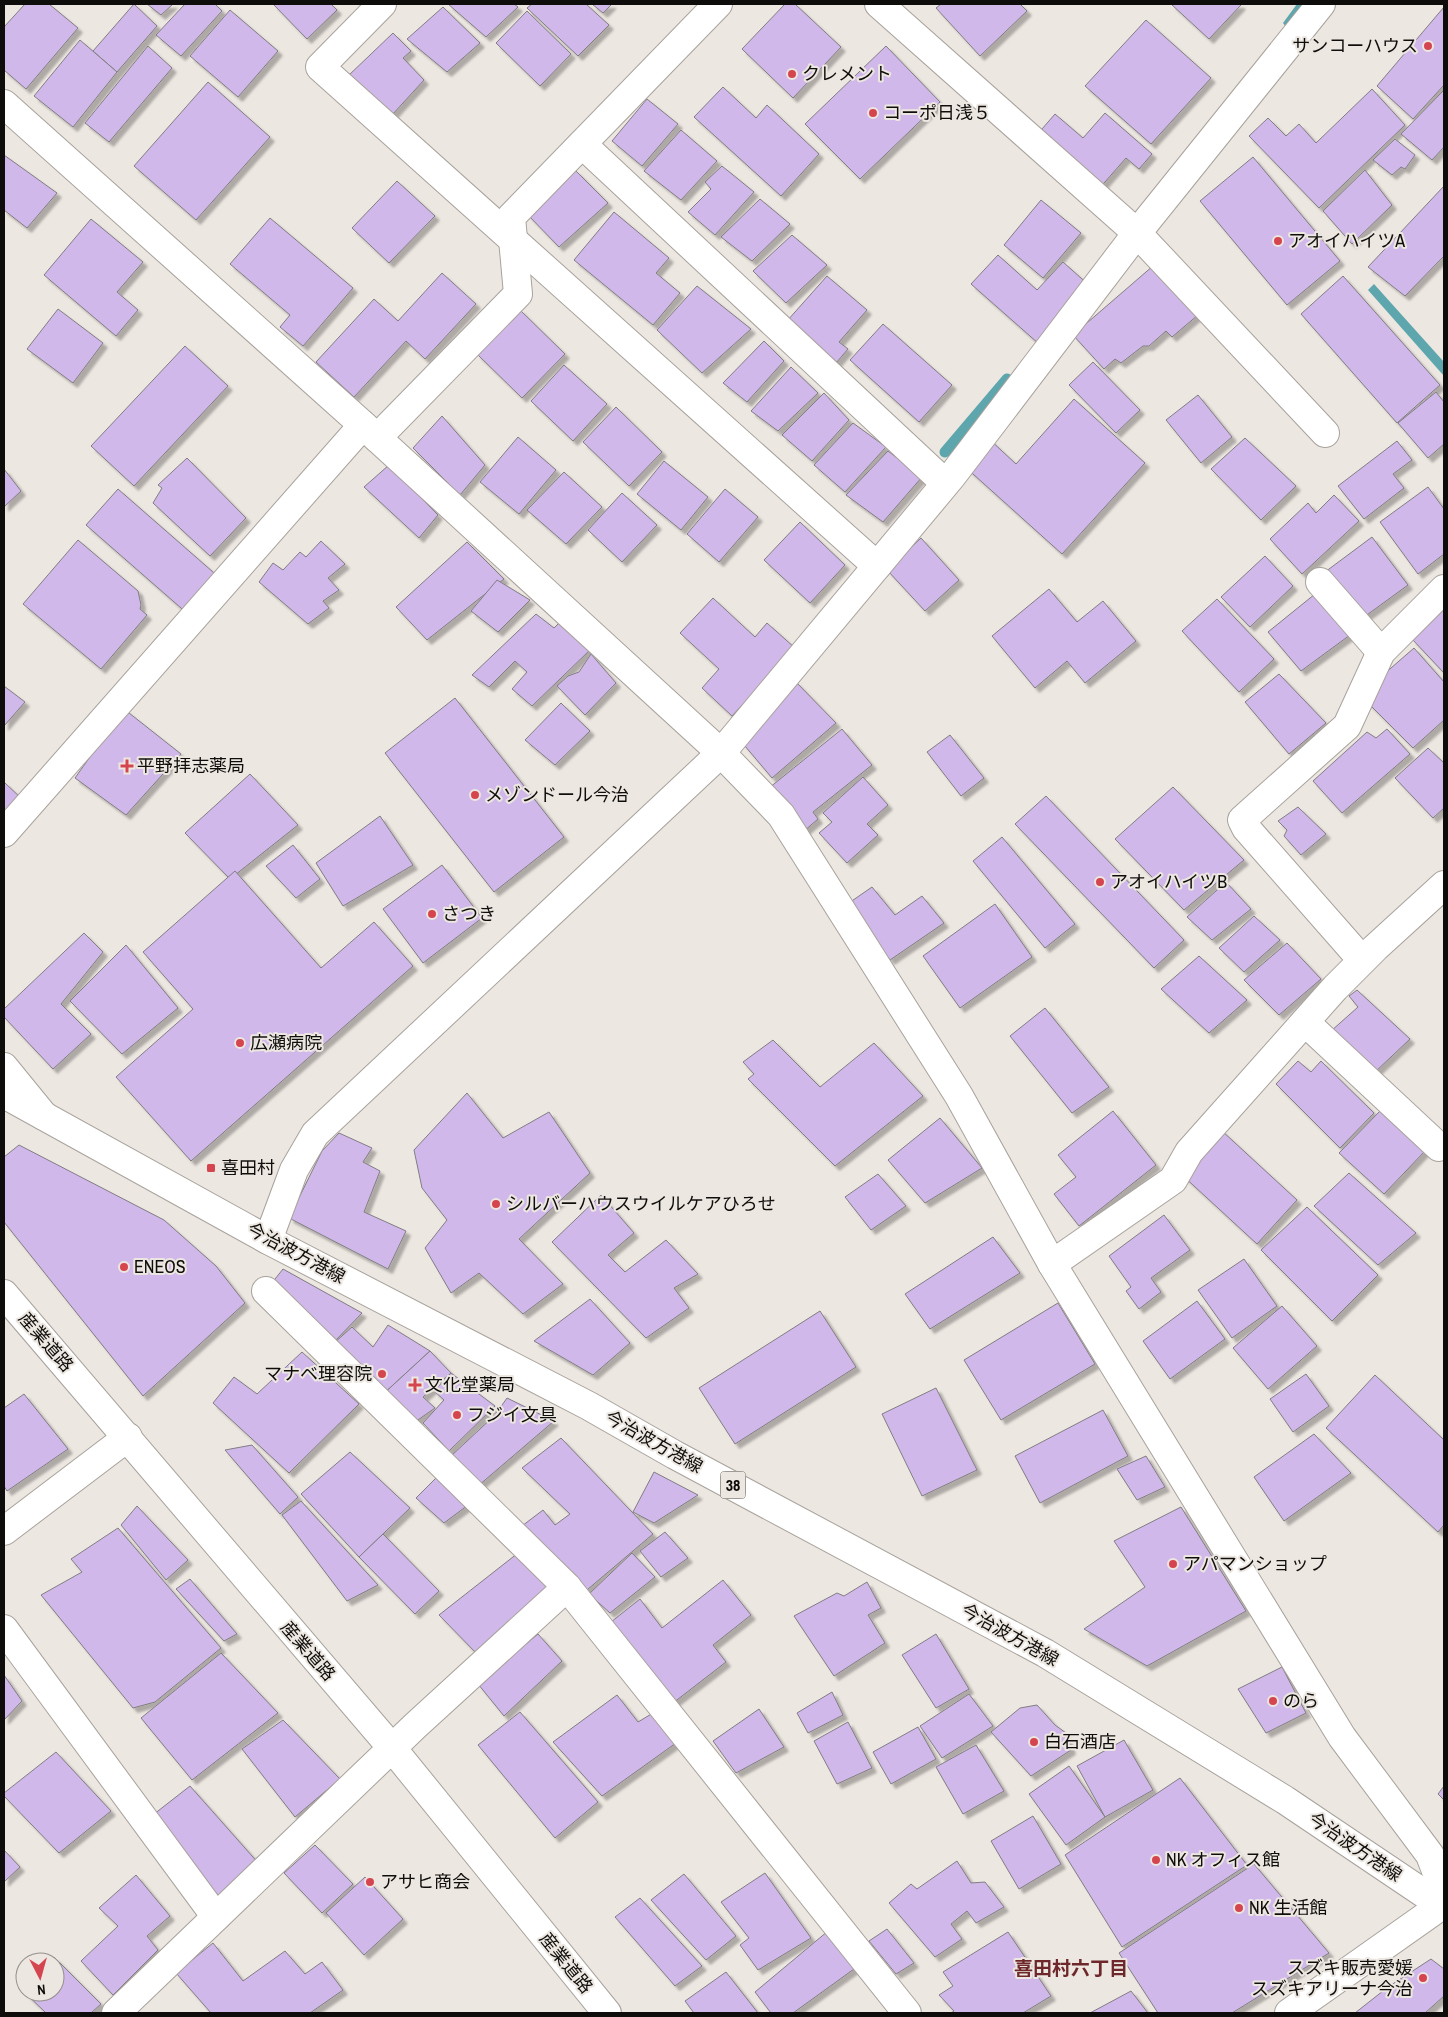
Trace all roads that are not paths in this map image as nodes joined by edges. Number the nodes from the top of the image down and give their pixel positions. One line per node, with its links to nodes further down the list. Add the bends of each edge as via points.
1 (382, 4): 8 (street, via 320,68)
2 (718, 4): 6 (street)
3 (879, 4): 7 (street)
4 (1321, 4): 7 (street)
5 (4, 104): 9 (street)
6 (582, 144): 8 (street, via 511,217); 11 (street)
7 (1137, 233): 10 (street); 11 (street)
8 (514, 240): 9 (street, via 518,294); 12 (street)
9 (370, 432): 16 (street); 17 (street)
10 (1325, 433)
11 (945, 483): 12 (street)
12 (877, 566): 16 (street)
13 (1320, 582): 15 (street)
14 (1444, 589): 15 (street)
15 (1381, 652): 19 (street, via 1347,726 1242,820)
16 (721, 753): 25 (street, via 315,1134 294,1170); 26 (street, via 781,814 959,1096)
17 (4, 833)
18 (1444, 885): 19 (street)
19 (1362, 960): 20 (street)
20 (1305, 1022): 24 (street); 26 (street, via 1189,1152 1173,1180)
21 (4, 1067): 23 (street)
22 (4, 1094): 23 (street, 今治波方港線 / 38)
23 (45, 1117): 25 (street, 今治波方港線 / 38)
24 (1439, 1147)
25 (268, 1240): 34 (street, 今治波方港線 / 38, via 589,1406 1045,1653)
26 (1052, 1264): 34 (street, via 1342,1737 1430,1856)
27 (266, 1291): 31 (street)
28 (4, 1294): 29 (street, 産業道路)
29 (128, 1437): 30 (street); 33 (street, 産業道路)
30 (4, 1531)
31 (567, 1587): 33 (street); 38 (street)
32 (4, 1628): 35 (street)
33 (392, 1748): 35 (street); 37 (street, 産業道路)
34 (1444, 1901): 39 (street)
35 (216, 1917): 36 (street)
36 (116, 2013)
37 (607, 2013)
38 (907, 2013)
39 (1289, 2013)

